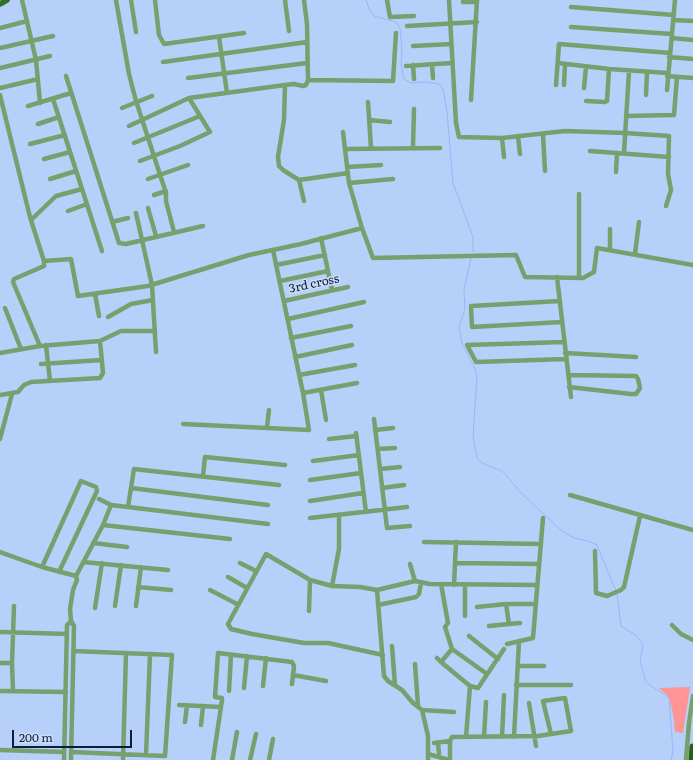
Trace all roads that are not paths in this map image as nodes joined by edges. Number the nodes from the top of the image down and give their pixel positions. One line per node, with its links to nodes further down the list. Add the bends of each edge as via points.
1 (7, 0): 13 (main road)
2 (22, 0): 17 (street)
3 (116, 0): 79 (street)
4 (131, 0): 25 (street)
5 (155, 0): 30 (street, via 159,35 164,44)
6 (285, 0): 24 (street)
7 (304, 0): 33 (street)
8 (387, 0): 15 (street, via 390,17)
9 (449, 0): 20 (street)
10 (675, 0): 16 (street)
11 (477, 1): 12 (street); 19 (street)
12 (463, 2)
13 (0, 4)
14 (571, 7): 16 (street)
15 (414, 16)
16 (674, 17): 18 (street); 29 (street)
17 (27, 21): 23 (street); 32 (street)
18 (693, 21)
19 (477, 22): 20 (street); 78 (street)
20 (450, 24): 21 (street); 34 (street)
21 (407, 26)
22 (571, 27): 29 (street)
23 (0, 28)
24 (289, 31)
25 (136, 32)
26 (244, 33): 30 (street)
27 (396, 33): 63 (street, via 393,81)
28 (53, 36): 32 (street)
29 (672, 36): 31 (street); 38 (street)
30 (219, 37): 37 (street)
31 (693, 40)
32 (31, 41): 36 (street); 41 (street)
33 (307, 42): 37 (street); 43 (street)
34 (451, 44): 35 (street); 44 (street)
35 (413, 46)
36 (0, 48)
37 (221, 54): 42 (street); 55 (street)
38 (669, 55): 40 (street); 45 (street, via 559,44); 56 (street)
39 (50, 56): 41 (street)
40 (693, 59)
41 (36, 60): 51 (street); 62 (street)
42 (163, 62)
43 (308, 63): 55 (street); 63 (street)
44 (452, 63): 46 (street); 100 (street, via 457,134 463,138)
45 (558, 63): 47 (street); 66 (street)
46 (432, 64): 48 (street); 60 (street)
47 (565, 64): 50 (street); 67 (street)
48 (413, 65): 49 (street); 64 (street)
49 (406, 66)
50 (586, 67): 52 (street); 69 (street)
51 (0, 68)
52 (609, 69): 53 (street); 80 (street, via 607,101)
53 (629, 71): 54 (street); 87 (street)
54 (648, 72): 56 (street); 74 (street)
55 (224, 73): 59 (street); 72 (street)
56 (668, 74): 58 (street); 70 (street)
57 (66, 76): 71 (street)
58 (677, 77): 61 (street); 87 (street, via 674,115)
59 (188, 78)
60 (433, 78)
61 (693, 78)
62 (38, 79): 68 (street); 81 (street)
63 (308, 80): 65 (street, via 303,86)
64 (414, 80)
65 (285, 85): 72 (street); 128 (street, via 284,120 278,148 279,166)
66 (556, 85)
67 (564, 85)
68 (0, 88)
69 (584, 88)
70 (666, 90)
71 (71, 93): 77 (street); 142 (street)
72 (227, 93): 76 (street)
73 (0, 95): 141 (street)
74 (646, 95)
75 (152, 96): 79 (street)
76 (189, 98): 86 (street); 89 (street)
77 (53, 99): 81 (street); 88 (street)
78 (471, 100)
79 (136, 101): 84 (street); 89 (street)
80 (586, 101)
81 (40, 102): 83 (street)
82 (368, 102): 90 (street)
83 (28, 106)
84 (122, 108)
85 (414, 109): 103 (street)
86 (200, 116): 99 (street); 112 (street, via 210,132)
87 (626, 116): 95 (street)
88 (59, 117): 92 (street); 97 (street)
89 (142, 120): 93 (street); 99 (street)
90 (370, 120): 91 (street); 104 (street)
91 (390, 122)
92 (38, 124)
93 (129, 126)
94 (343, 132): 106 (street)
95 (625, 133): 96 (street, via 565,131); 110 (street); 114 (street, via 670,136)
96 (543, 135): 98 (street); 121 (street)
97 (64, 136): 101 (street); 108 (street)
98 (518, 136): 100 (street); 111 (street)
99 (148, 138): 102 (street); 112 (street)
100 (502, 138): 113 (street)
101 (30, 144)
102 (134, 144)
103 (413, 147): 104 (street); 105 (street)
104 (371, 148): 106 (street)
105 (440, 148)
106 (345, 149): 119 (street)
107 (590, 151): 109 (street)
108 (70, 152): 115 (street); 120 (street)
109 (617, 153): 110 (street); 122 (street)
110 (624, 153): 114 (street)
111 (520, 154)
112 (154, 156): 116 (street); 124 (street)
113 (504, 157)
114 (669, 157): 136 (street, via 668,174 671,190)
115 (44, 159)
116 (140, 161)
117 (188, 165): 124 (street)
118 (381, 165): 119 (street)
119 (347, 167): 123 (street)
120 (76, 171): 125 (street); 130 (street)
121 (545, 172)
122 (616, 172)
123 (348, 174): 128 (street); 129 (street)
124 (160, 175): 126 (street); 131 (street)
125 (50, 179)
126 (148, 179)
127 (393, 179): 129 (street)
128 (299, 180): 134 (street)
129 (348, 183): 145 (street)
130 (82, 189): 135 (street); 141 (street, via 56,196)
131 (166, 191): 133 (street); 147 (street)
132 (579, 194): 161 (street)
133 (154, 195)
134 (304, 201)
135 (86, 204): 138 (street); 153 (street)
136 (666, 206)
137 (148, 208): 148 (street)
138 (68, 210)
139 (136, 213): 150 (street)
140 (128, 218): 142 (street)
141 (31, 220): 156 (street)
142 (112, 222): 150 (street, via 119,243)
143 (639, 222): 154 (street)
144 (203, 226): 147 (street)
145 (362, 228): 149 (street); 160 (street, via 372,258 516,255 525,277)
146 (610, 229): 152 (street)
147 (174, 232): 148 (street)
148 (156, 236): 150 (street)
149 (321, 238): 151 (street); 155 (street)
150 (143, 240): 163 (street)
151 (272, 250): 157 (street); 163 (street, via 249,254)
152 (610, 250): 154 (street); 161 (street, via 597,248 594,272)
153 (102, 251)
154 (635, 254): 158 (street)
155 (325, 255): 157 (street); 159 (street)
156 (44, 261): 166 (street, via 71,259 78,296); 183 (street, via 44,266 14,279 13,282)
157 (276, 265): 162 (street)
158 (693, 265)
159 (328, 271): 162 (street); 165 (street)
160 (557, 276): 161 (street); 169 (street)
161 (579, 278)
162 (280, 281): 168 (street)
163 (152, 285): 166 (street); 167 (street)
164 (348, 287): 165 (street, 3rd cross)
165 (332, 290): 168 (street, 3rd cross)
166 (95, 294): 172 (street)
167 (153, 300): 173 (street, via 131,304); 177 (street)
168 (284, 301): 174 (street)
169 (560, 301): 175 (street); 175 (street, via 471,306 472,327)
170 (364, 302): 174 (street)
171 (5, 308): 184 (street)
172 (99, 316)
173 (108, 317)
174 (288, 319): 178 (street)
175 (562, 322): 180 (street)
176 (351, 326): 178 (street)
177 (154, 331): 179 (street, via 121,331); 186 (street)
178 (291, 338): 188 (street)
179 (100, 341): 181 (street); 190 (street)
180 (564, 342): 187 (street); 191 (street, via 467,345 476,362)
181 (46, 345): 183 (street); 193 (street)
182 (352, 345): 188 (street)
183 (40, 346): 184 (street)
184 (21, 350): 185 (street)
185 (1, 352)
186 (156, 352)
187 (565, 354): 189 (street); 191 (street)
188 (295, 356): 195 (street)
189 (636, 357)
190 (101, 360): 193 (street); 197 (street, via 103,374 100,378)
191 (566, 360): 196 (street)
192 (41, 364): 193 (street)
193 (48, 364): 197 (street)
194 (355, 365): 195 (street)
195 (299, 375): 201 (street)
196 (568, 375): 199 (street); 199 (street, via 636,376 640,388 636,394 631,394)
197 (50, 381): 202 (street, via 31,382)
198 (357, 383): 200 (street)
199 (569, 387): 204 (street)
200 (321, 390): 201 (street); 207 (street)
201 (303, 393): 209 (street, via 309,430)
202 (12, 394): 203 (street); 212 (street)
203 (0, 395)
204 (570, 397)
205 (269, 410): 209 (street)
206 (374, 419): 211 (street)
207 (326, 420)
208 (183, 424): 209 (street)
209 (267, 427)
210 (393, 428): 211 (street)
211 (376, 430): 215 (street)
212 (0, 439)
213 (329, 439): 216 (street, via 356,434)
214 (395, 448): 215 (street)
215 (378, 450): 220 (street)
216 (359, 455): 217 (street); 221 (street)
217 (313, 461)
218 (285, 465): 222 (street, via 205,457)
219 (400, 467): 220 (street)
220 (380, 469): 227 (street)
221 (361, 473): 223 (street); 228 (street)
222 (203, 476): 224 (street); 226 (street, via 134,469)
223 (310, 480)
224 (279, 485)
225 (404, 485): 227 (street)
226 (131, 488): 233 (street); 234 (street)
227 (382, 488): 236 (street)
228 (363, 493): 231 (street); 237 (street)
229 (570, 495): 239 (street)
230 (99, 499): 232 (street)
231 (310, 500)
232 (111, 504): 234 (street); 243 (street)
233 (268, 505)
234 (128, 507): 242 (street)
235 (407, 507): 236 (street)
236 (385, 510): 237 (street); 244 (street, via 387,528)
237 (366, 512): 238 (street)
238 (339, 515): 240 (street); 275 (street, via 339,549)
239 (640, 516): 245 (street); 252 (street, via 624,587 607,596 596,593)
240 (310, 518)
241 (543, 518): 250 (street)
242 (268, 524)
243 (103, 525): 246 (street); 249 (street)
244 (410, 526)
245 (693, 530)
246 (230, 539)
247 (424, 542): 248 (street)
248 (456, 542): 250 (street); 256 (street)
249 (93, 543): 251 (street); 254 (street)
250 (541, 544): 259 (street)
251 (127, 547)
252 (595, 551)
253 (0, 552): 261 (street)
254 (83, 562): 257 (street); 266 (street)
255 (240, 563): 264 (street)
256 (455, 563): 259 (street); 272 (street)
257 (102, 564): 260 (street); 289 (street)
258 (410, 564): 269 (street)
259 (538, 564): 274 (street)
260 (121, 565): 262 (street); 286 (street)
261 (42, 567): 265 (street); 265 (street, via 82,481 96,488 97,492)
262 (141, 567): 263 (street); 276 (street)
263 (168, 570)
264 (256, 571): 268 (street, via 266,554); 277 (street)
265 (60, 572): 266 (street)
266 (76, 576): 292 (street)
267 (228, 578): 277 (street)
268 (310, 580): 275 (street); 290 (street)
269 (415, 581): 270 (street); 280 (street)
270 (421, 583): 271 (street); 284 (street, via 416,597)
271 (442, 584): 272 (street); 304 (street, via 448,623 445,627)
272 (454, 584): 273 (street)
273 (465, 585): 274 (street); 291 (street)
274 (536, 585): 283 (street)
275 (332, 586): 280 (street, via 360,586)
276 (138, 587): 278 (street); 287 (street)
277 (247, 588): 281 (street)
278 (171, 590)
279 (210, 590): 281 (street)
280 (377, 590): 284 (street)
281 (237, 604): 309 (street, via 228,624 231,629 286,640 328,643)
282 (506, 604): 283 (street); 288 (street); 294 (street)
283 (534, 604): 302 (street, via 533,638)
284 (378, 605): 309 (street)
285 (14, 606): 298 (street)
286 (115, 606)
287 (136, 606)
288 (477, 607)
289 (96, 608)
290 (309, 611)
291 (465, 616)
292 (70, 621): 299 (street, via 67,625); 305 (street, via 74,626)
293 (520, 623): 294 (street)
294 (509, 624): 296 (street)
295 (672, 625): 301 (street)
296 (489, 626)
297 (0, 632): 298 (street)
298 (13, 632): 299 (street); 316 (street)
299 (67, 634): 333 (street)
300 (469, 636): 313 (street)
301 (693, 640)
302 (519, 642): 313 (street, via 506,646); 318 (street)
303 (392, 646): 324 (street)
304 (452, 649): 314 (street); 320 (street)
305 (73, 651): 306 (street); 361 (street)
306 (126, 653): 307 (street); 363 (street)
307 (150, 654): 365 (street); 365 (street, via 172,655 165,756)
308 (230, 655): 310 (street); 332 (street); 342 (street, via 218,654 215,697 222,698)
309 (382, 655): 324 (street, via 384,676 388,682)
310 (246, 656): 311 (street); 329 (street)
311 (266, 658): 321 (street, via 292,662); 327 (street)
312 (437, 658): 314 (street)
313 (498, 659): 320 (street)
314 (441, 662): 328 (street)
315 (0, 663): 316 (street)
316 (12, 664): 331 (street)
317 (415, 664): 341 (street)
318 (518, 666): 319 (street); 325 (street)
319 (544, 666)
320 (487, 674): 328 (street, via 478,688)
321 (293, 675): 322 (street); 323 (street)
322 (326, 681)
323 (292, 684)
324 (395, 685): 341 (street)
325 (516, 685): 326 (street); 354 (street)
326 (571, 685)
327 (263, 686)
328 (470, 686): 351 (street)
329 (244, 688)
330 (0, 691): 331 (street)
331 (13, 691): 333 (street)
332 (229, 691)
333 (66, 692): 360 (street)
334 (504, 695): 353 (street)
335 (693, 696): 375 (street)
336 (486, 702): 352 (street)
337 (529, 703): 350 (street)
338 (179, 704): 339 (street)
339 (186, 705): 340 (street); 345 (street)
340 (203, 706): 342 (street); 346 (street)
341 (418, 706): 343 (street)
342 (221, 707): 369 (street)
343 (422, 710): 344 (street); 364 (street, via 428,736)
344 (454, 712)
345 (185, 722)
346 (201, 725)
347 (237, 732): 370 (street)
348 (256, 734): 371 (street)
349 (551, 734): 349 (street, via 544,701 564,698 571,731); 350 (street)
350 (535, 736): 354 (street); 357 (street)
351 (466, 737): 352 (street); 356 (street, via 452,738)
352 (484, 737): 353 (street)
353 (502, 737): 354 (street)
354 (514, 737)
355 (273, 739): 372 (street)
356 (450, 741): 362 (street, via 436,743); 374 (street)
357 (536, 746)
358 (693, 747): 376 (highway)
359 (0, 750): 360 (street)
360 (64, 752): 366 (street)
361 (71, 752): 363 (street); 367 (street)
362 (439, 753)
363 (124, 754): 365 (street); 368 (street)
364 (428, 754): 373 (street); 374 (street)
365 (146, 755)
366 (64, 760)
367 (70, 760)
368 (123, 760)
369 (213, 760)
370 (232, 760)
371 (250, 760)
372 (269, 760)
373 (428, 760)
374 (450, 760)
375 (686, 760)
376 (692, 760)

